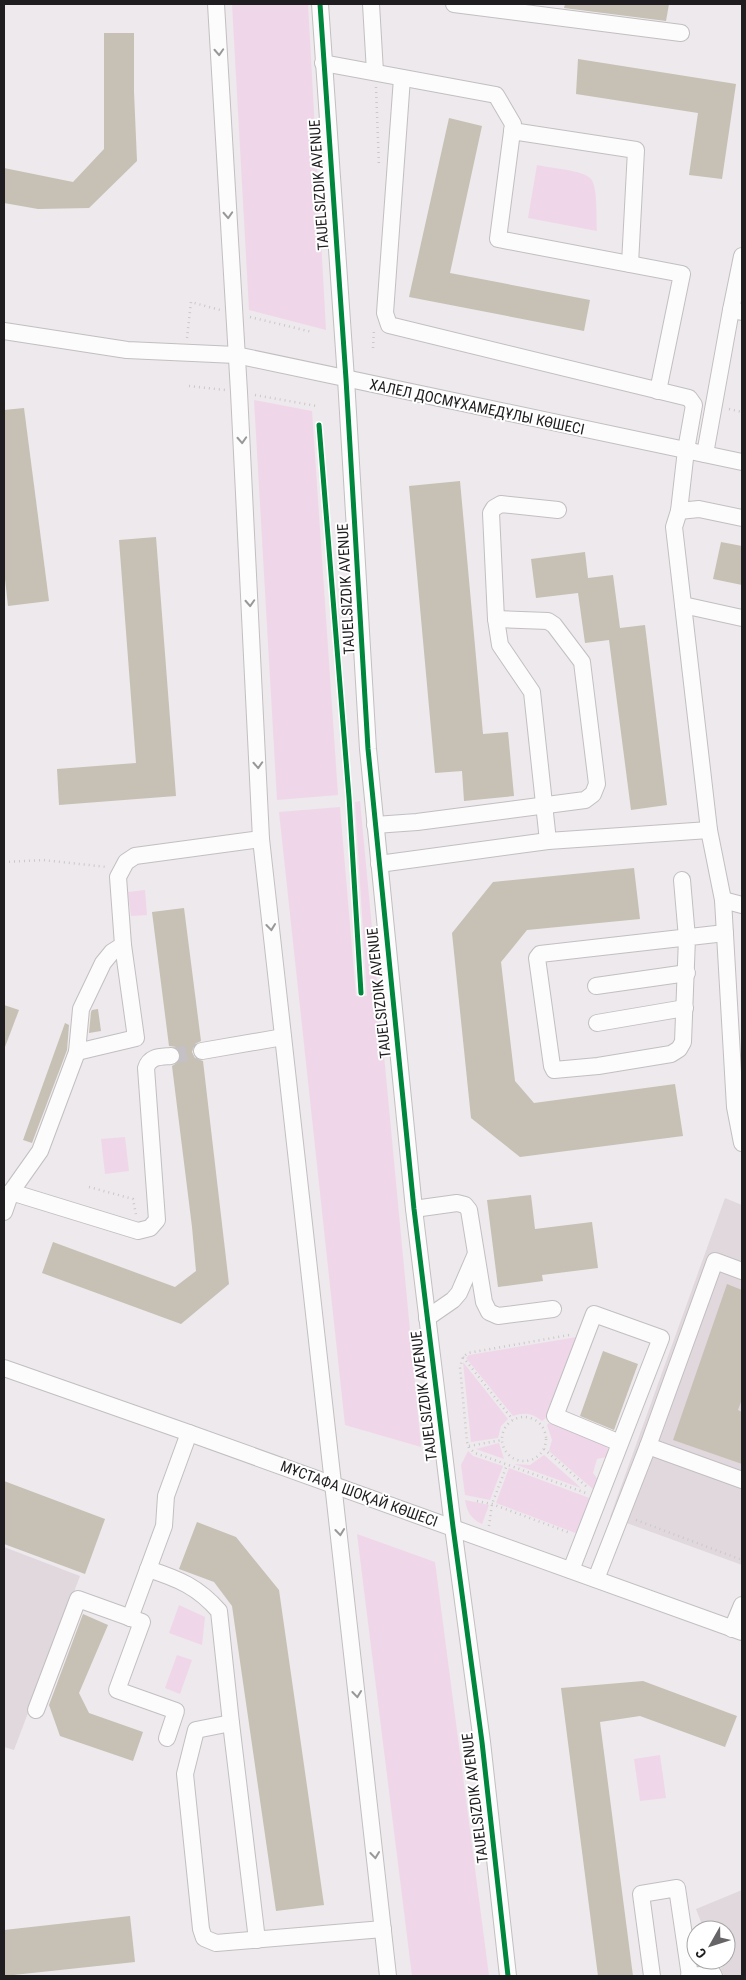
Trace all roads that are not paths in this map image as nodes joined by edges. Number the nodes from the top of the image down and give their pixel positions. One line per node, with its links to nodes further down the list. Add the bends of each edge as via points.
1 (216, 4): 14 (street, one-way to 14)
2 (320, 4): 6 (street, TAUELSIZDIK AVENUE)
3 (371, 4): 7 (street)
4 (454, 4): 5 (street)
5 (681, 33)
6 (323, 63): 7 (street); 15 (street, TAUELSIZDIK AVENUE)
7 (375, 72): 8 (street)
8 (402, 78): 9 (street, via 496,95 513,124); 16 (street, via 384,313 389,325)
9 (512, 131): 11 (street, via 636,150); 11 (street, via 498,239)
10 (742, 256): 12 (street)
11 (630, 264): 16 (street, via 682,274)
12 (737, 311): 18 (street)
13 (4, 331): 14 (street, ХАЛЕЛ ДОСМҰХАМЕДҰЛЫ КӨШЕСІ, via 127,350)
14 (236, 355): 15 (street, ХАЛЕЛ ДОСМҰХАМЕДҰЛЫ КӨШЕСІ); 31 (street, one-way to 31)
15 (346, 380): 19 (street, ХАЛЕЛ ДОСМҰХАМЕДҰЛЫ КӨШЕСІ); 29 (street, TAUELSIZDIK AVENUE)
16 (658, 391): 17 (street)
17 (692, 402): 18 (street); 19 (street)
18 (714, 406): 20 (street)
19 (686, 450): 20 (street, ХАЛЕЛ ДОСМҰХАМЕДҰЛЫ КӨШЕСІ); 23 (street)
20 (704, 454): 21 (street, ХАЛЕЛ ДОСМҰХАМЕДҰЛЫ КӨШЕСІ)
21 (742, 462)
22 (558, 510): 27 (street, via 502,504 491,513)
23 (679, 511): 24 (street, via 699,509); 25 (street, via 674,527)
24 (742, 518)
25 (682, 605): 26 (street); 30 (street)
26 (742, 618)
27 (496, 619): 28 (street, via 500,645 532,692); 28 (street, via 548,621 582,662 597,784 593,794 585,800)
28 (544, 806): 29 (street); 32 (street)
29 (375, 825): 33 (street, TAUELSIZDIK AVENUE)
30 (710, 830): 32 (street); 35 (street)
31 (262, 838): 39 (street, via 135,856 126,862 118,877); 44 (street, one-way to 44)
32 (548, 841): 33 (street)
33 (379, 864): 50 (street, TAUELSIZDIK AVENUE)
34 (682, 880): 38 (street)
35 (723, 900): 36 (street); 37 (street)
36 (742, 905)
37 (725, 934): 38 (street); 48 (street, via 736,1107)
38 (687, 938): 40 (street); 42 (street, via 540,954 537,958 554,1070 671,1054 683,1042)
39 (123, 945): 46 (street, via 103,963 81,1009); 46 (street, via 136,1038)
40 (687, 973): 41 (street); 42 (street)
41 (596, 986)
42 (685, 1008): 43 (street)
43 (597, 1022)
44 (283, 1037): 45 (street); 61 (street)
45 (202, 1051)
46 (77, 1052): 49 (street, via 40,1151)
47 (171, 1056): 49 (street, via 154,1058 146,1068 157,1220 150,1228 138,1232)
48 (742, 1143)
49 (12, 1192): 51 (street)
50 (414, 1209): 52 (street, via 458,1203 465,1205 470,1210); 55 (street, TAUELSIZDIK AVENUE)
51 (4, 1212)
52 (476, 1256): 54 (street, via 484,1302 489,1312 498,1316); 55 (street, via 453,1300)
53 (742, 1271): 59 (street, via 715,1260)
54 (553, 1309)
55 (427, 1318): 62 (street, TAUELSIZDIK AVENUE)
56 (4, 1368): 57 (street, МҰСТАФА ШОҚАЙ КӨШЕСІ)
57 (189, 1433): 61 (street, МҰСТАФА ШОҚАЙ КӨШЕСІ); 63 (street, via 166,1496 164,1526)
58 (620, 1443): 58 (street, via 660,1338 594,1314 554,1416); 64 (street)
59 (648, 1446): 60 (street); 65 (street)
60 (742, 1480)
61 (332, 1484): 62 (street, МҰСТАФА ШОҚАЙ КӨШЕСІ); 72 (street, one-way to 72)
62 (453, 1527): 64 (street, МҰСТАФА ШОҚАЙ КӨШЕСІ); 75 (street, TAUELSIZDIK AVENUE, via 482,1742)
63 (148, 1569): 67 (street); 70 (street, via 192,1586 220,1612)
64 (571, 1570): 65 (street, МҰСТАФА ШОҚАЙ КӨШЕСІ)
65 (596, 1579): 68 (street, МҰСТАФА ШОҚАЙ КӨШЕСІ)
66 (742, 1605): 68 (street)
67 (130, 1618): 69 (street, via 78,1599); 71 (street, via 142,1622 117,1690 176,1712)
68 (737, 1630)
69 (36, 1710)
70 (231, 1723): 73 (street); 73 (street, via 196,1730 185,1774 201,1929 204,1938 216,1943)
71 (167, 1738)
72 (383, 1929): 73 (street); 74 (street)
73 (257, 1940)
74 (388, 1976)
75 (508, 1976)
76 (652, 1976): 77 (street, via 641,1894 677,1888)
77 (690, 1976): 78 (street)
78 (714, 1976)

